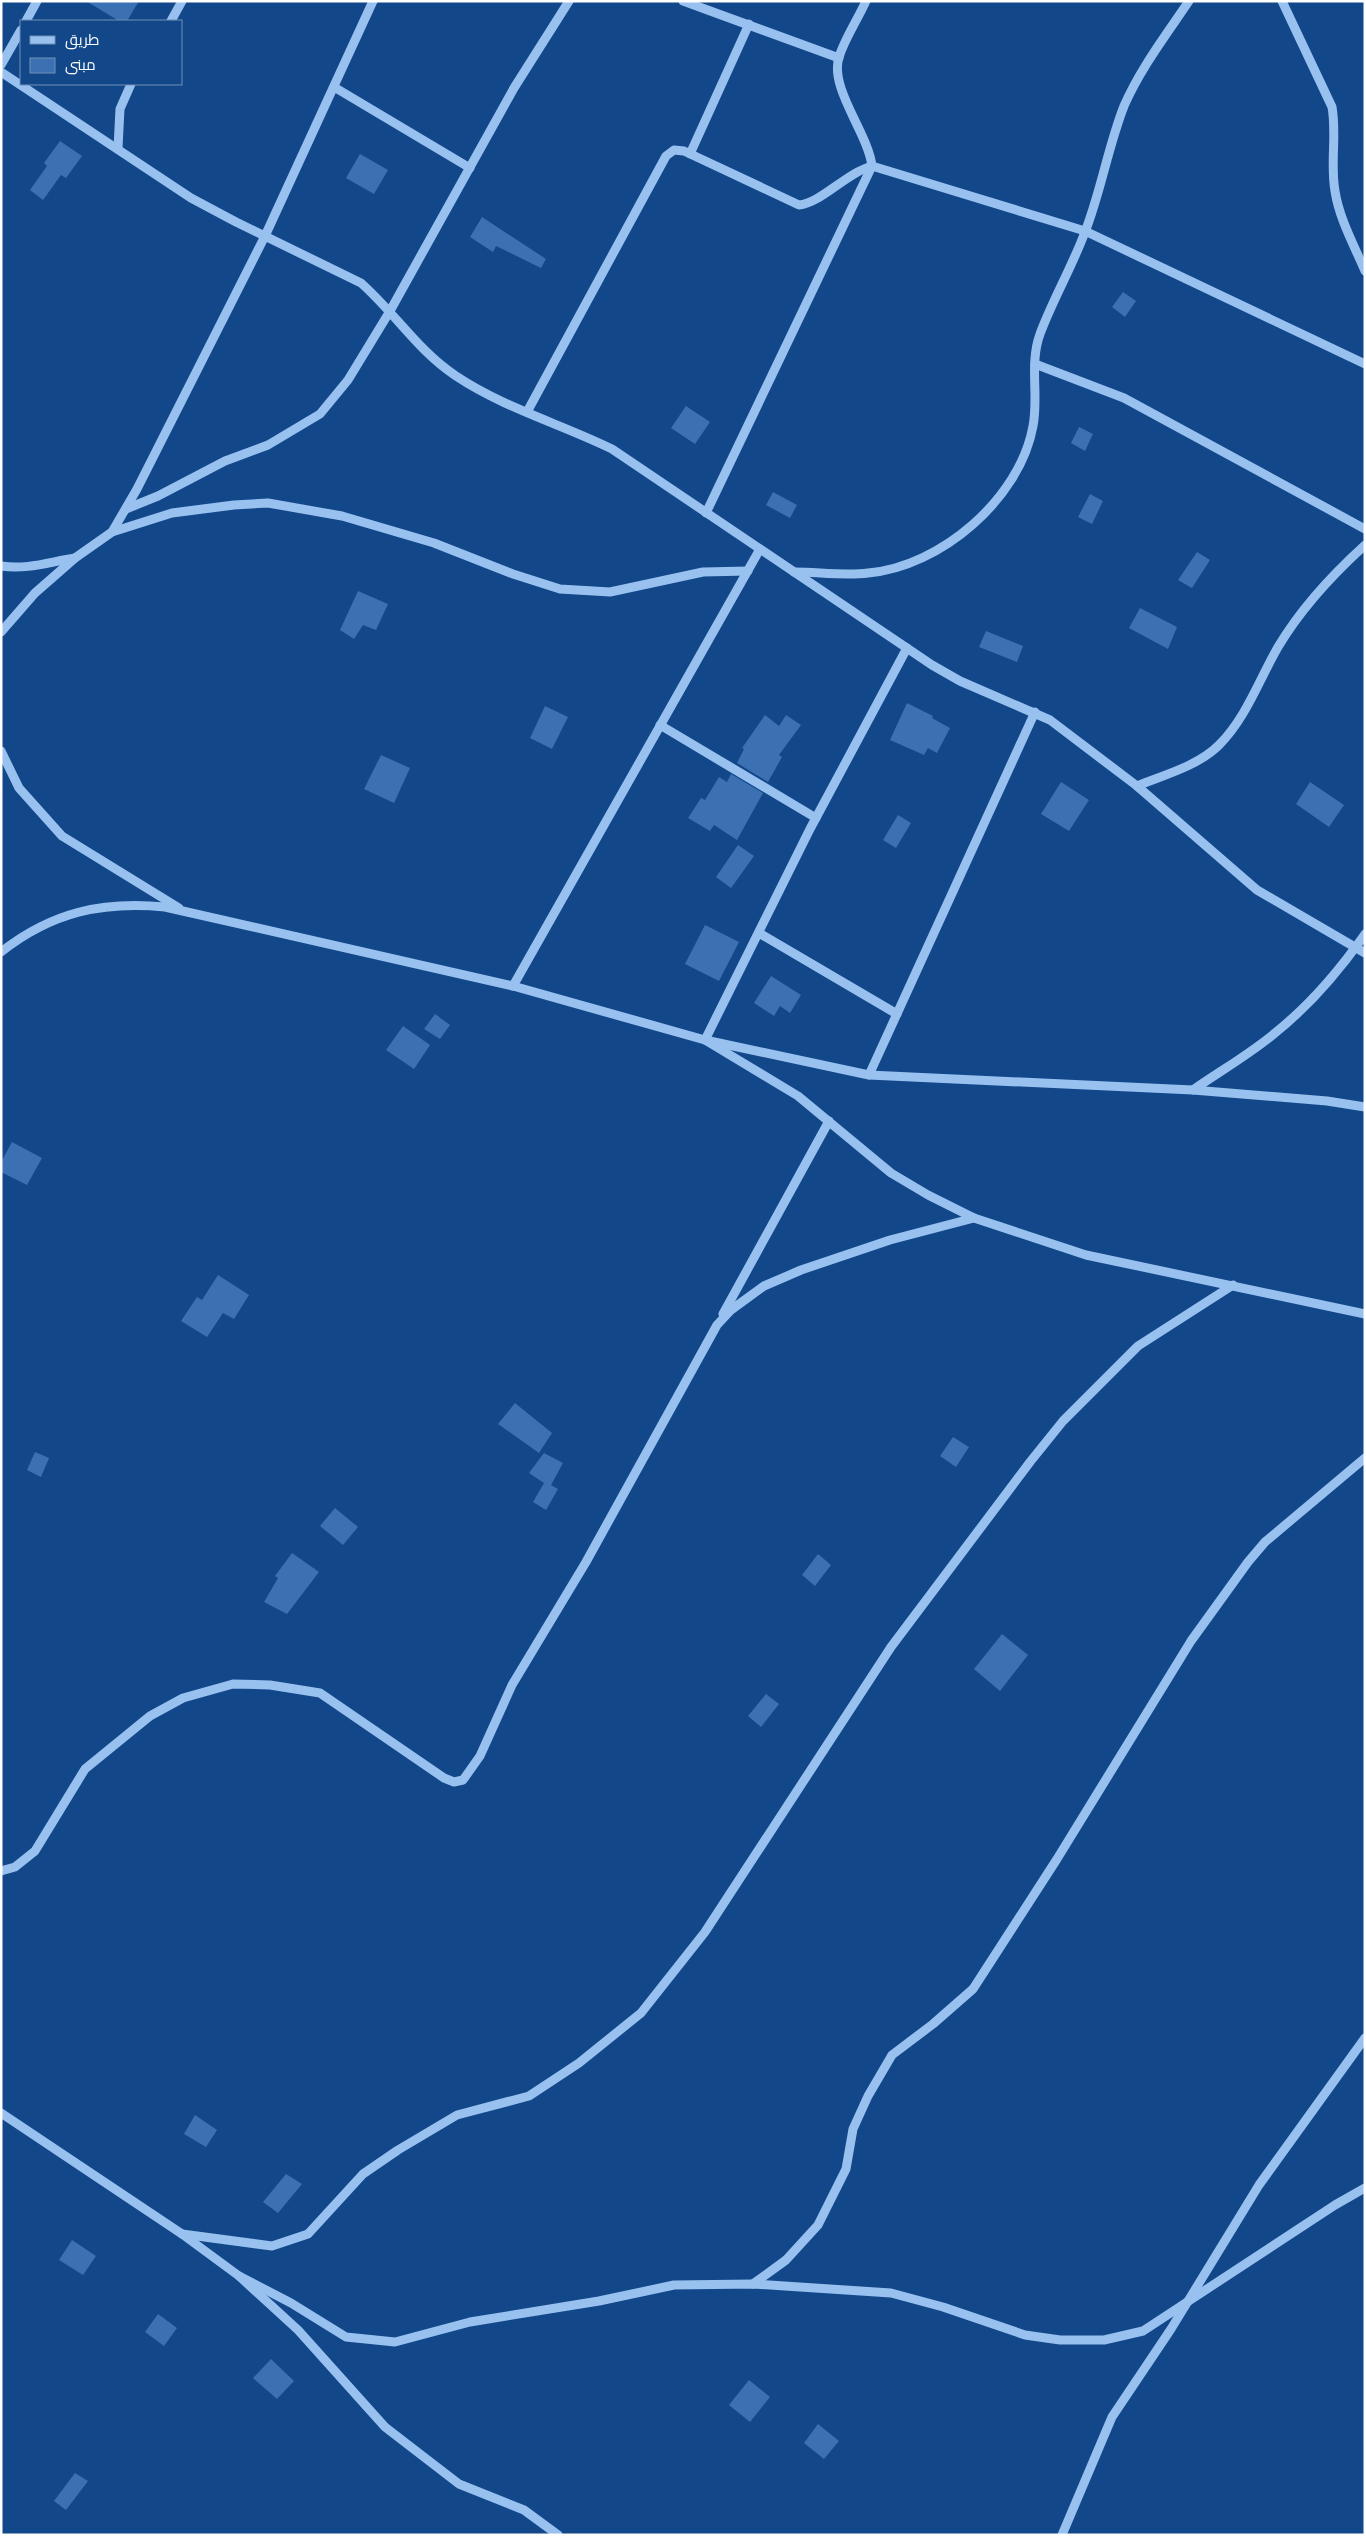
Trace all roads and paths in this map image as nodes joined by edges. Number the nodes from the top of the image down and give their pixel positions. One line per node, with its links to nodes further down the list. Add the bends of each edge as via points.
1 (37, 1): 9 (street)
2 (182, 1): 10 (street)
3 (373, 1): 19 (street)
4 (569, 1): 23 (street, via 514,88)
5 (683, 1): 11 (street)
6 (866, 1): 13 (street)
7 (1189, 1): 24 (street, via 1135,83)
8 (1282, 1): 26 (street, via 1332,107 1335,193)
9 (27, 20)
10 (171, 20)
11 (749, 24): 13 (street); 21 (street)
12 (20, 32): 14 (street)
13 (839, 58): 22 (street, via 844,98 869,148)
14 (1, 65)
15 (1, 72): 16 (street)
16 (20, 84)
17 (21, 85): 20 (street)
18 (131, 85): 20 (street, via 120,109)
19 (334, 87): 23 (street); 25 (street)
20 (118, 148): 25 (street, via 191,198)
21 (690, 154): 22 (street, via 799,205 812,201 859,169); 30 (street, via 674,150 666,156)
22 (872, 166): 24 (street); 32 (street)
23 (470, 168): 27 (street)
24 (1085, 231): 28 (street, via 1040,334); 29 (street)
25 (265, 236): 27 (street, via 361,283); 31 (street)
26 (1365, 271)
27 (390, 311): 30 (street, via 406,333 456,376); 31 (street, via 348,380 320,414 268,445 225,461)
28 (1035, 364): 33 (street, via 1124,398); 40 (street, via 1034,424 1022,462 991,506 969,528 937,552 897,568 867,574)
29 (1365, 364)
30 (527, 412): 32 (street, via 612,449)
31 (126, 509): 34 (street)
32 (706, 513): 36 (street)
33 (1365, 529)
34 (112, 532): 37 (street); 39 (street, via 172,512 268,503 342,516 425,540 560,589 610,592 703,572)
35 (1365, 546): 46 (street, via 1291,627 1243,713 1218,746 1202,758)
36 (760, 549): 39 (street); 40 (street)
37 (75, 558): 38 (street, via 38,567); 41 (street, via 35,593)
38 (1, 566)
39 (748, 570): 44 (street)
40 (794, 572): 42 (street)
41 (1, 632)
42 (907, 648): 43 (street, via 960,681); 47 (street)
43 (1035, 712): 46 (street); 55 (street)
44 (660, 725): 47 (street); 54 (street)
45 (1, 752): 48 (street, via 19,788 62,836)
46 (1137, 786): 51 (street, via 1257,890)
47 (816, 818): 49 (street)
48 (186, 912): 52 (street, via 134,904 96,907 57,918 25,934); 54 (street)
49 (759, 933): 55 (street); 56 (street)
50 (1365, 934): 51 (street)
51 (1354, 949): 53 (street); 58 (street, via 1300,1012)
52 (1, 952)
53 (1365, 953)
54 (513, 986): 56 (street)
55 (897, 1014): 57 (street)
56 (705, 1040): 57 (street); 60 (street, via 798,1096)
57 (869, 1075): 58 (street)
58 (1193, 1090): 59 (street)
59 (1365, 1107)
60 (829, 1121): 61 (street, via 891,1173 928,1196); 64 (street)
61 (974, 1218): 62 (street, via 1086,1255); 64 (street, via 890,1240 800,1270 764,1286)
62 (1233, 1285): 63 (street); 70 (street, via 1138,1346 1063,1421 891,1647 706,1932 640,2013 579,2063 529,2096 457,2115 398,2150 363,2174 308,2234 272,2246)
63 (1365, 1314)
64 (716, 1325): 66 (street, via 586,1562 512,1685 480,1756 463,1780 454,1782 444,1778 320,1693 270,1685 233,1684 183,1698 150,1716 85,1769 35,1851 15,1867)
65 (1365, 1458): 72 (street, via 1265,1542 1248,1562 1191,1640 973,1989 892,2055 853,2129 846,2169 818,2225 786,2260)
66 (1, 1871)
67 (1365, 2038): 73 (street, via 1259,2185)
68 (1, 2114): 70 (street)
69 (1365, 2188): 73 (street)
70 (182, 2234): 71 (street)
71 (240, 2276): 72 (street, via 346,2337 395,2342 470,2322 674,2285); 74 (street, via 298,2330 385,2427 459,2484 524,2510)
72 (753, 2284): 73 (street, via 891,2293 1025,2334 1060,2340 1104,2340 1143,2331)
73 (1187, 2302): 75 (street, via 1112,2417)
74 (558, 2535)
75 (1062, 2535)

